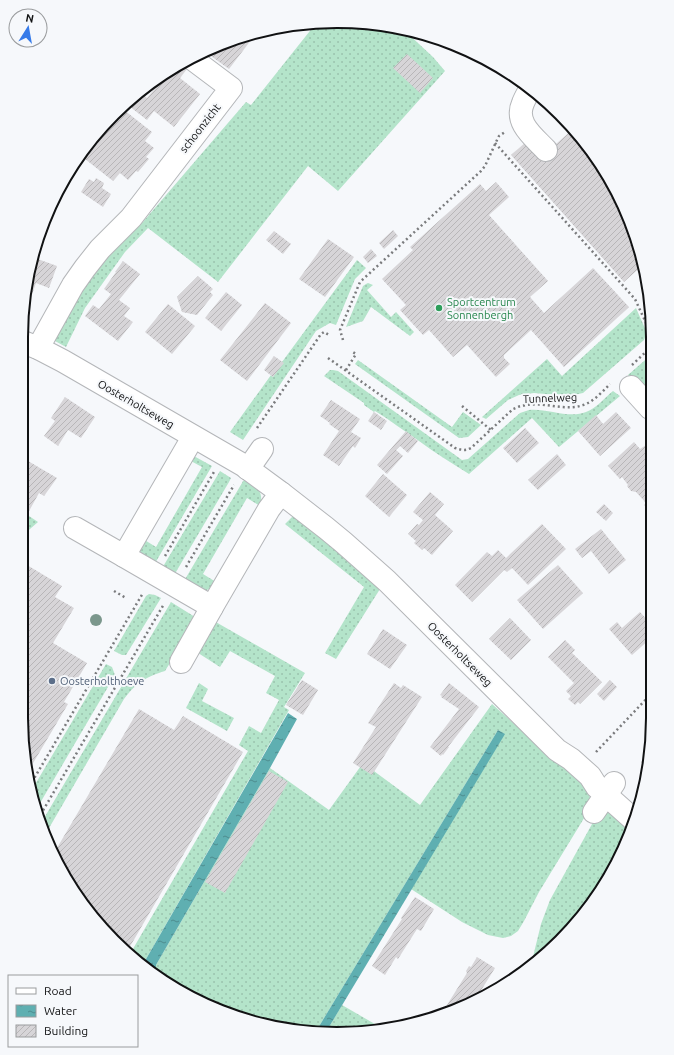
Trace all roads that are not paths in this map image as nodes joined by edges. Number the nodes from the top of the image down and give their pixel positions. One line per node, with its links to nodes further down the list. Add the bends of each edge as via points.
1 (196, 62): 4 (street, schoonzicht, via 231,88 127,223 85,268)
2 (527, 94): 3 (street, via 521,108 521,120)
3 (546, 150)
4 (31, 345): 9 (street, Oosterholtseweg, via 70,365)
5 (623, 383): 6 (street)
6 (646, 404)
7 (259, 440): 9 (street)
8 (189, 444): 12 (street)
9 (241, 476): 10 (street, Oosterholtseweg)
10 (287, 492): 13 (street, via 269,510); 15 (street, Oosterholtseweg, via 387,580 418,602 557,750 571,758 590,776 605,796)
11 (75, 528): 12 (street)
12 (124, 556): 13 (street)
13 (212, 607): 14 (street)
14 (181, 662)
15 (630, 817)

